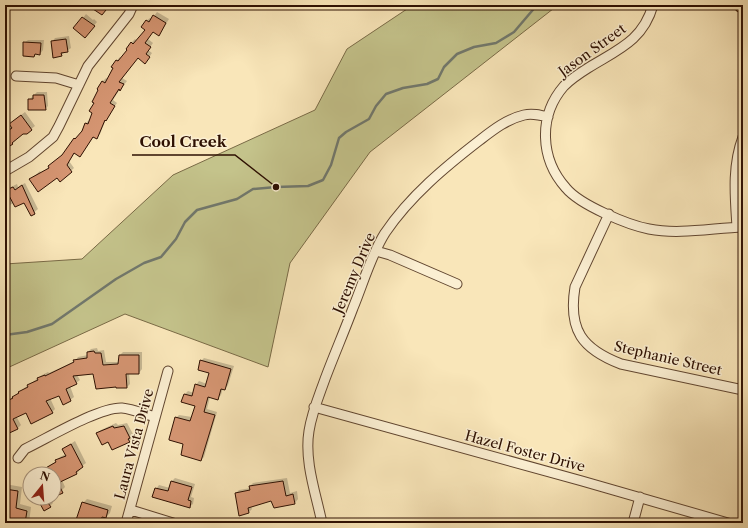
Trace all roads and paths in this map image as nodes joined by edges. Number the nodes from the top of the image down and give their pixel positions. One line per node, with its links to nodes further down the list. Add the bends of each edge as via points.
1 (133, 5): 4 (street, via 129,14 88,66)
2 (653, 5): 5 (street, Jason Street, via 648,21 633,40 571,80 558,95)
3 (16, 76): 4 (street, via 56,78)
4 (78, 85): 7 (street, via 53,136 30,157)
5 (548, 116): 8 (street, Jason Street, via 545,135 551,167 566,189 578,199); 10 (street, Jeremy Drive, via 525,114 508,121 451,162 392,223)
6 (743, 137): 9 (street, via 735,172)
7 (5, 171)
8 (609, 214): 9 (street, Jason Street, via 640,227 666,232); 13 (street, Stephanie Street, via 575,287 574,322 586,343 595,352 621,364)
9 (740, 227)
10 (376, 251): 11 (street); 14 (street, Jeremy Drive)
11 (457, 284)
12 (168, 371): 15 (street, Laura Vista Drive)
13 (743, 390)
14 (314, 407): 17 (street, Hazel Foster Drive); 21 (street, Jeremy Drive, via 308,432 308,448)
15 (155, 417): 16 (street, via 121,408 98,413 25,449); 18 (street, Laura Vista Drive)
16 (18, 458)
17 (640, 497): 22 (street); 23 (street, Hazel Foster Drive)
18 (131, 510): 19 (street, Laura Vista Drive); 20 (street)
19 (126, 523)
20 (173, 523)
21 (321, 523)
22 (632, 523)
23 (728, 523)

